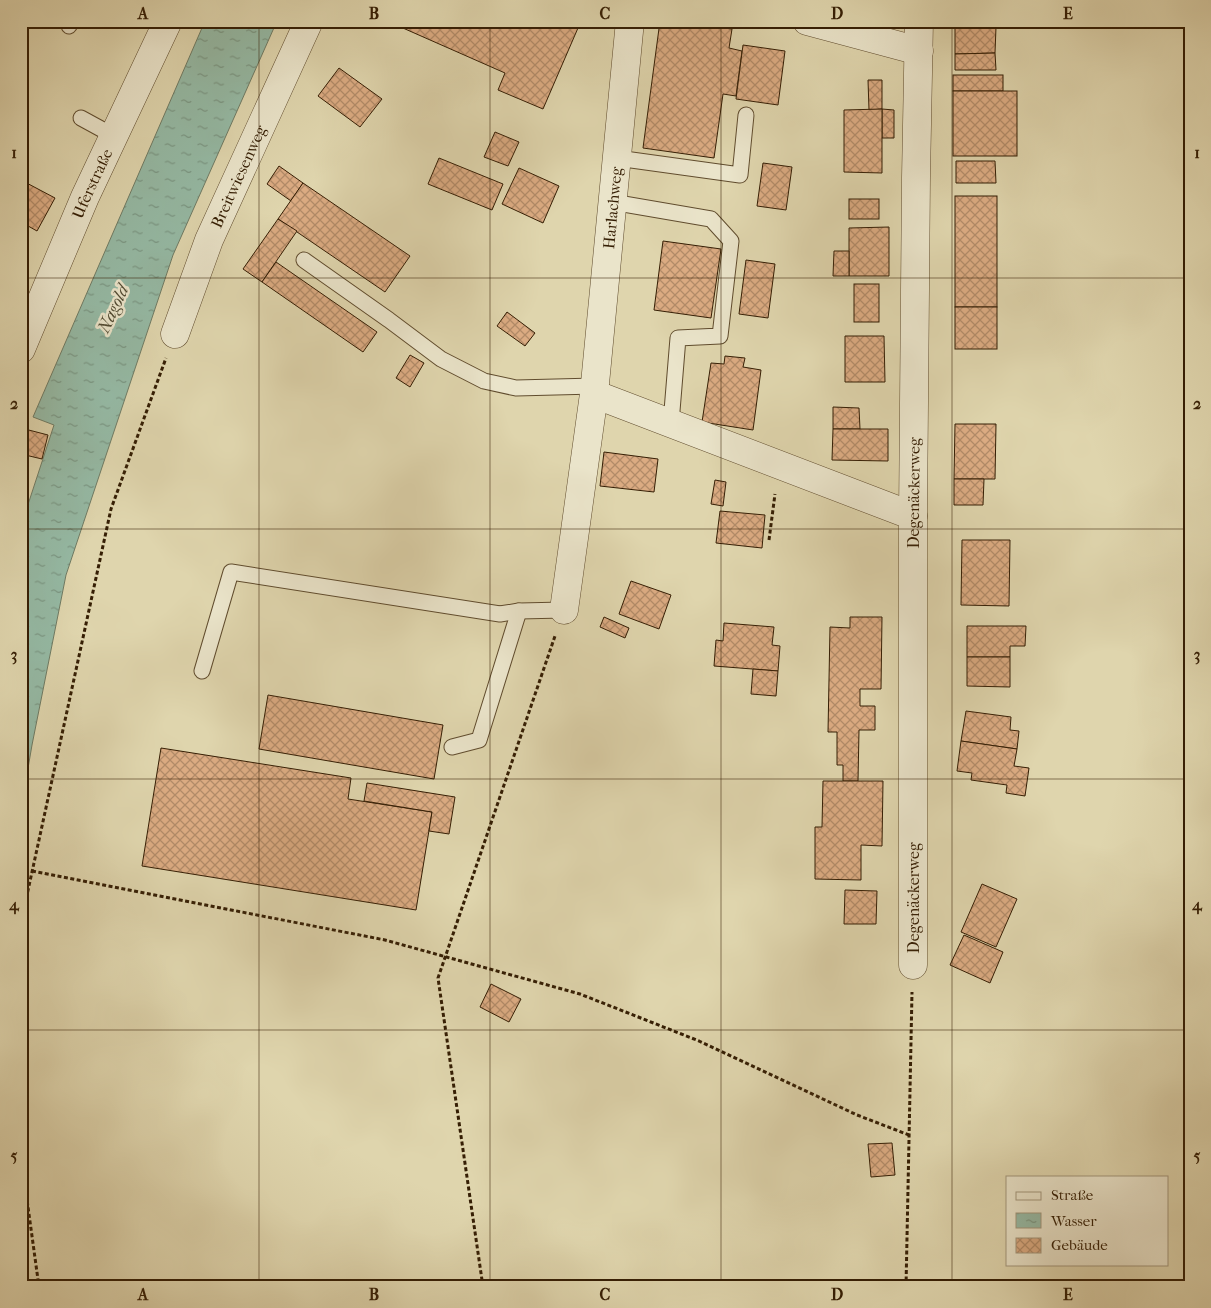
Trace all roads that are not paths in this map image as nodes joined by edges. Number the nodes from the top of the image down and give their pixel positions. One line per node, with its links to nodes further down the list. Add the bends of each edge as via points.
1 (168, 21): 9 (street, Uferstraße)
2 (309, 21): 13 (street, Breitwiesenweg, via 209,240)
3 (630, 21): 10 (street, Harlachweg)
4 (807, 21): 6 (street)
5 (920, 21): 6 (street, Degenäckerweg)
6 (919, 51): 17 (street, Degenäckerweg)
7 (746, 115): 10 (lane, via 740,175)
8 (81, 118): 9 (lane)
9 (114, 136): 14 (street, Uferstraße)
10 (617, 158): 11 (street, Harlachweg)
11 (612, 202): 15 (street, Harlachweg); 16 (lane, via 711,219 731,241 720,336 678,338)
12 (304, 260): 15 (lane, via 441,359 484,381 516,388)
13 (175, 334)
14 (21, 349)
15 (594, 390): 16 (street); 18 (street, Harlachweg)
16 (671, 423): 17 (street)
17 (914, 516): 22 (street, Degenäckerweg)
18 (564, 610): 19 (lane)
19 (519, 611): 20 (lane, via 500,614 231,572); 21 (lane, via 479,740)
20 (202, 671)
21 (452, 747)
22 (913, 965)

